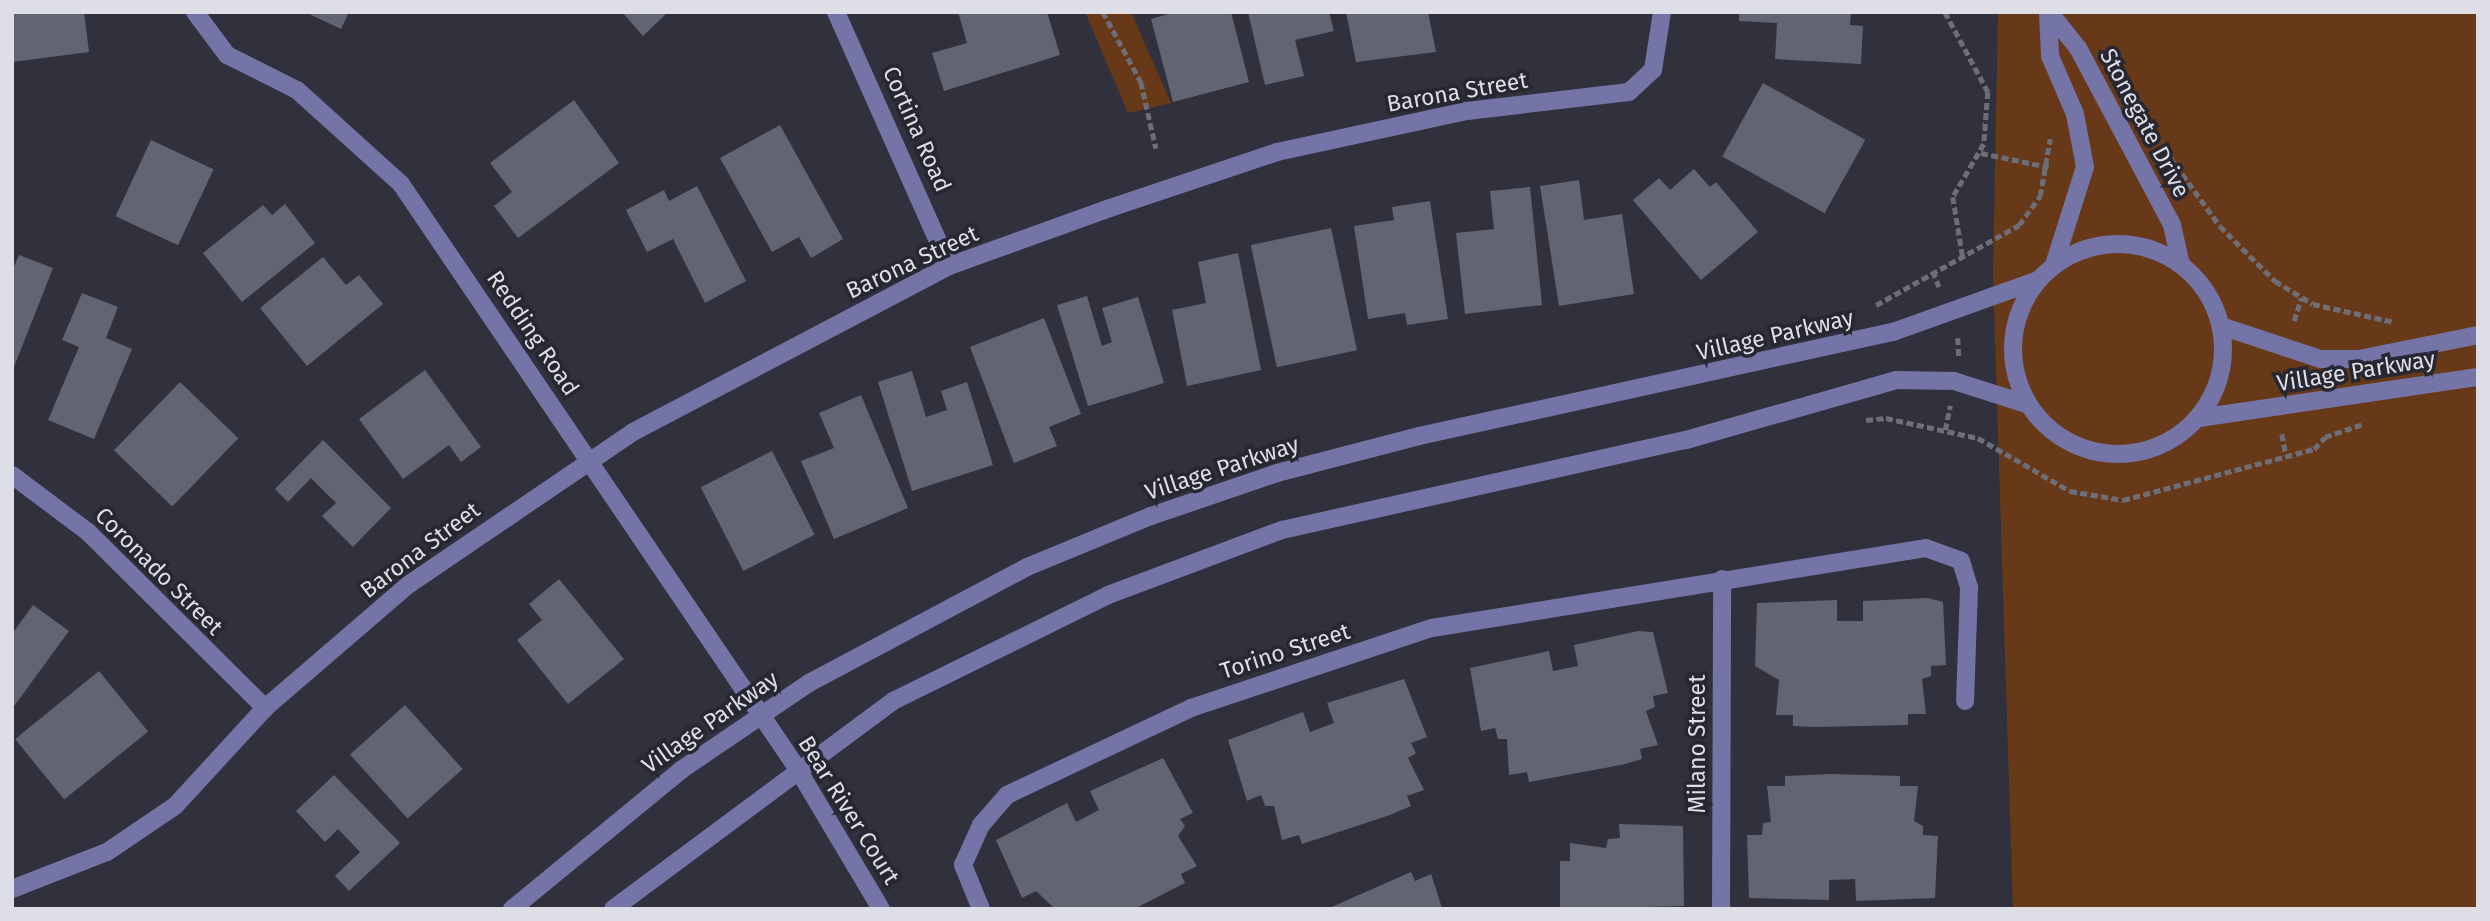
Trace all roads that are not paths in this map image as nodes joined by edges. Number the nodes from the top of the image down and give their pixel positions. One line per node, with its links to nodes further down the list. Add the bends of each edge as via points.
1 (195, 12): 14 (street, Redding Road, via 227,55 297,90 401,184)
2 (836, 12): 7 (street, Cortina Road)
3 (1662, 12): 7 (street, Barona Street, via 1653,70 1629,92 1467,111 1277,152)
4 (2049, 12): 5 (street, Stonegate Drive, via 2050,57 2075,114 2085,167); 6 (street, Stonegate Drive, via 2078,48 2172,225)
5 (2054, 265): 6 (street, via 2084,249 2117,244 2151,248); 8 (street)
6 (2181, 265): 9 (street, via 2199,281)
7 (949, 266): 14 (street, Barona Street, via 633,432)
8 (2038, 280): 12 (street, via 2021,309 2013,341 2016,375); 19 (street, Village Parkway, via 1893,332 1419,436 1164,512 923,618)
9 (2221, 326): 10 (street, Village Parkway, via 2320,359 2359,359); 13 (street, via 2223,358 2216,390)
10 (2478, 335)
11 (2478, 377): 13 (street, Village Parkway)
12 (2029, 405): 13 (street, via 2060,436 2110,455 2143,452 2174,439); 21 (street, via 1954,381 1896,380 1686,440 1282,530 1108,594 1000,644 893,701)
13 (2199, 418)
14 (588, 463): 18 (street, Barona Street, via 408,585); 19 (street, Redding Road)
15 (12, 475): 18 (street, Coronado Street, via 88,532)
16 (1722, 579): 17 (street, Torino Street, via 1926,548 1945,551 1961,561 1969,588); 26 (street, Torino Street, via 1432,628 1191,708 1007,795 981,825 963,865); 27 (street, Milano Street)
17 (1965, 701)
18 (265, 708): 22 (street, Barona Street, via 175,806 107,852)
19 (760, 719): 20 (street, Redding Road); 23 (street, Village Parkway, via 681,770)
20 (774, 738): 21 (street, Bear River Court)
21 (797, 768): 24 (street); 25 (street, Bear River Court)
22 (12, 889)
23 (512, 909)
24 (613, 909)
25 (881, 909)
26 (981, 909)
27 (1721, 909)

